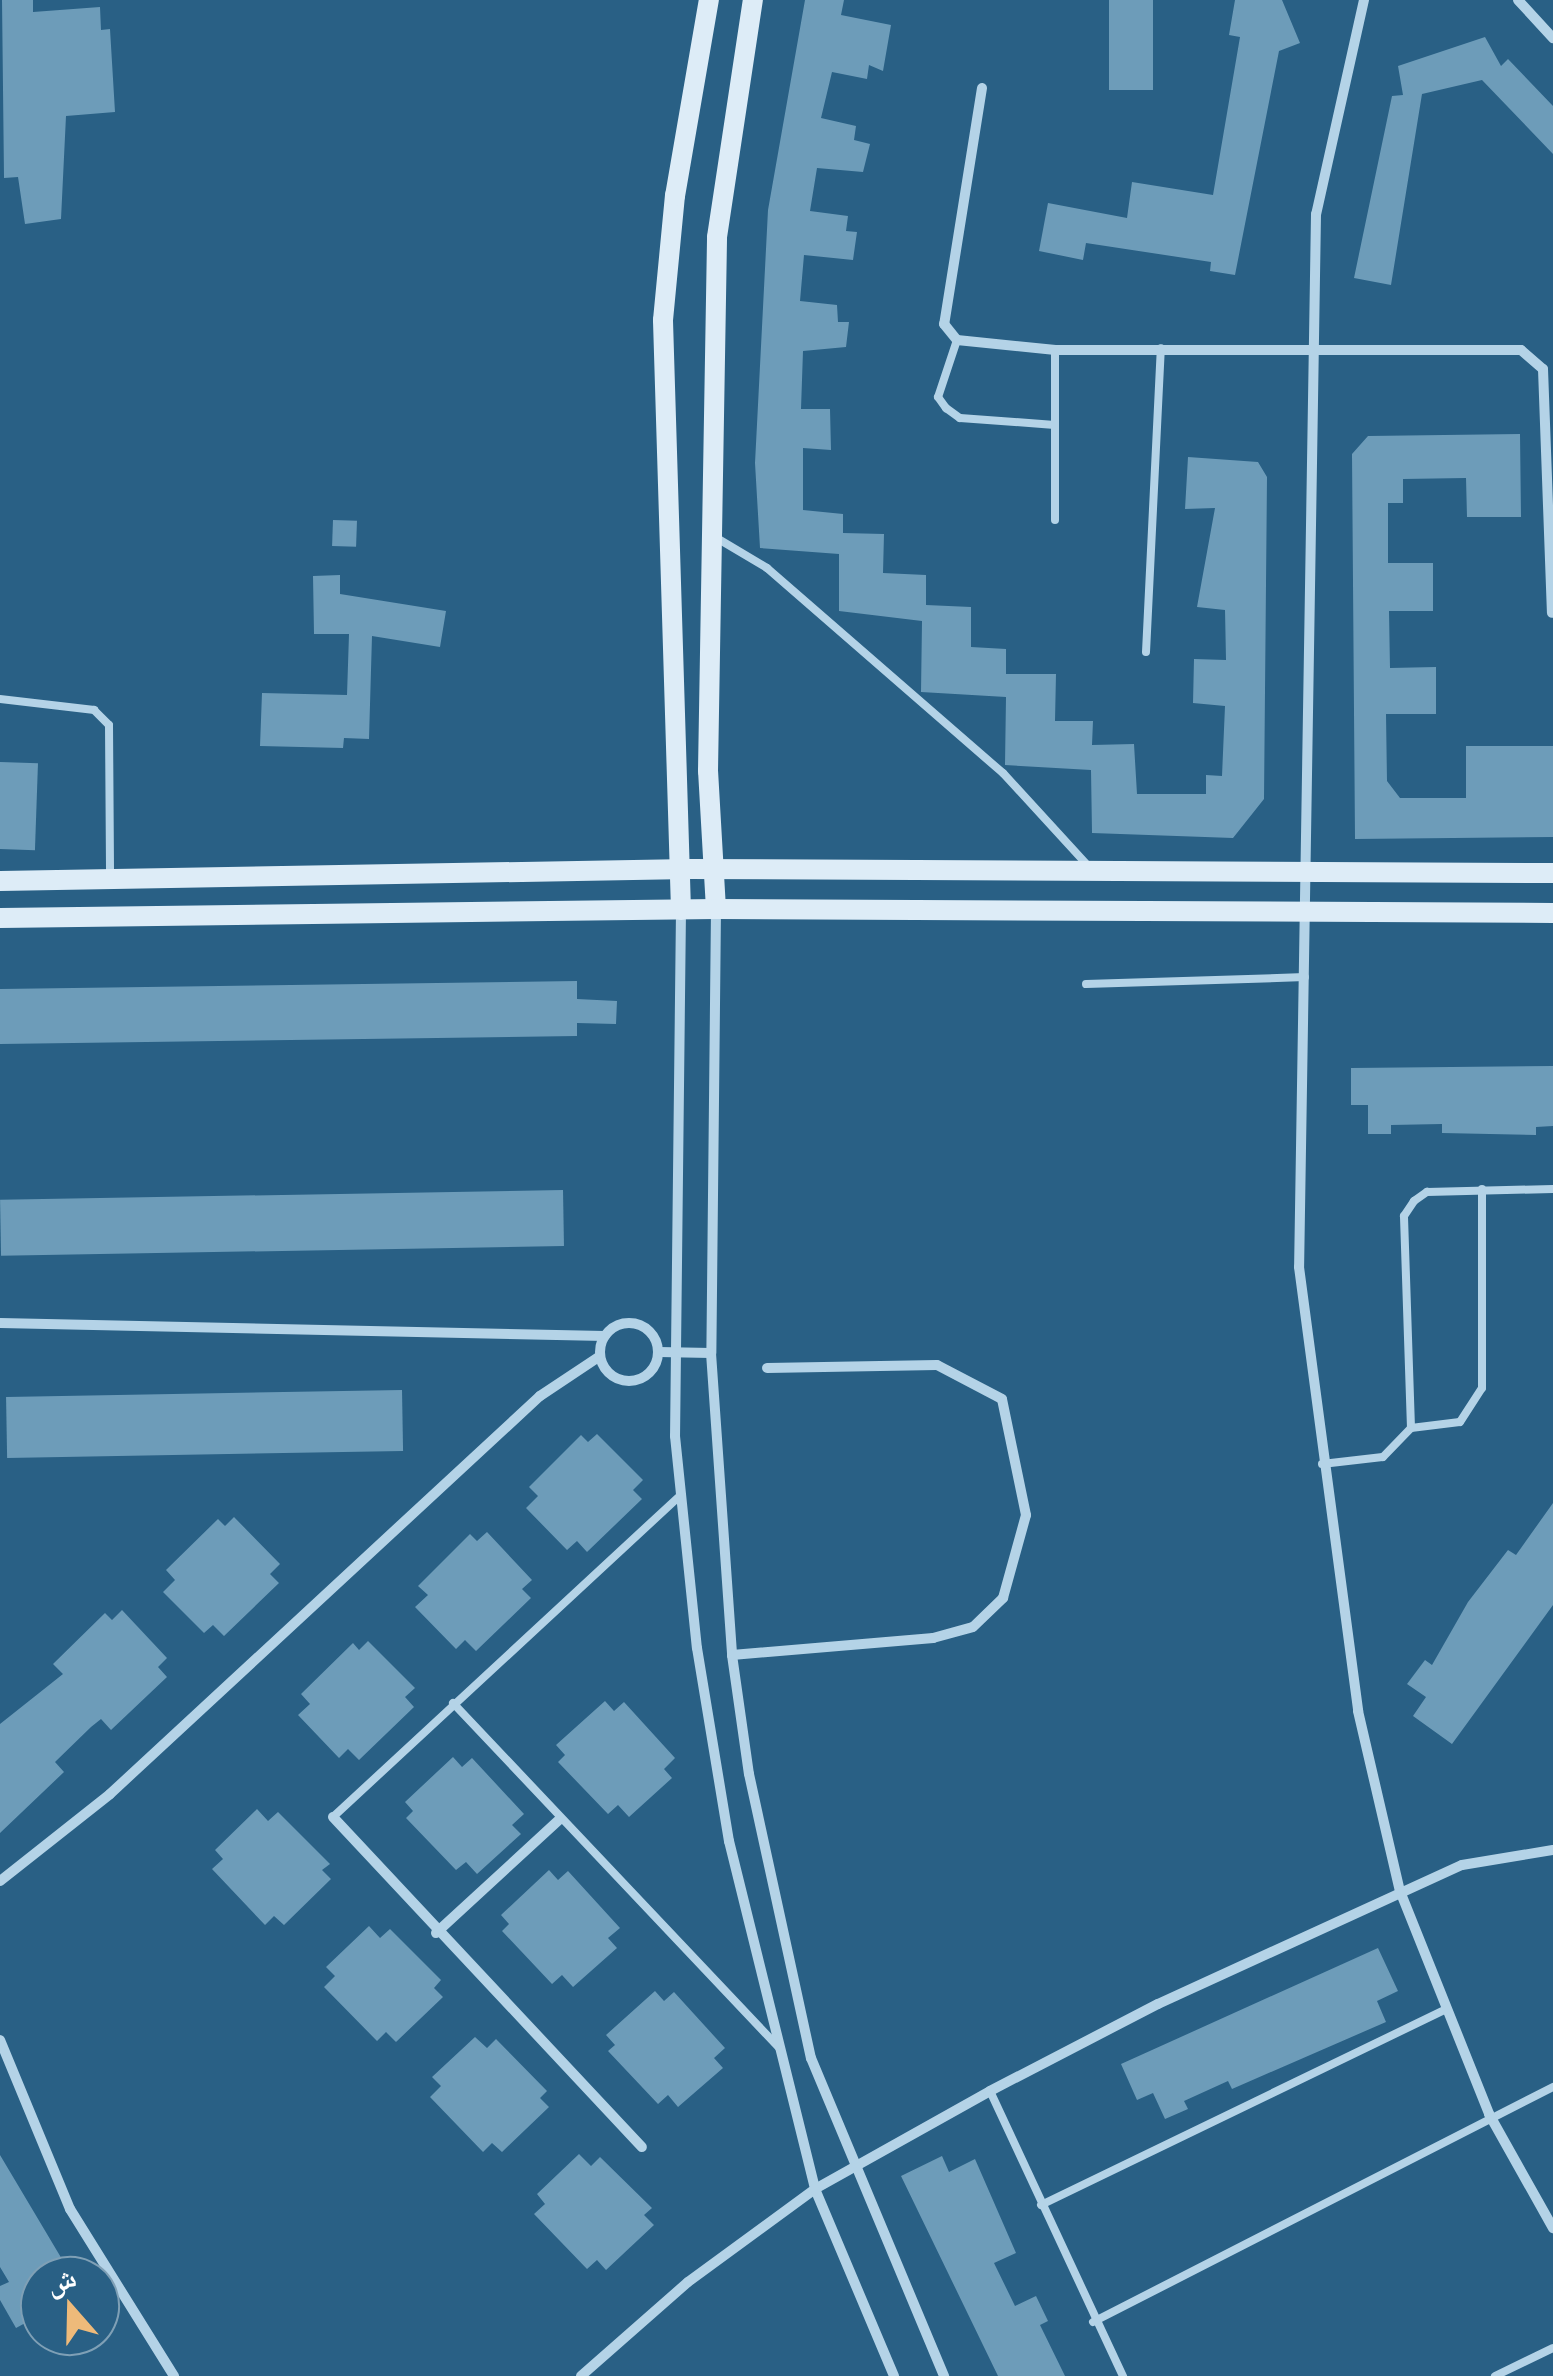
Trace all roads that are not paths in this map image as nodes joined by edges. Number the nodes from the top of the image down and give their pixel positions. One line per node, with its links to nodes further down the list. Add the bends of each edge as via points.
1 (709, 0): 18 (main road, via 675,196 664,320)
2 (753, 0): 13 (main road, via 717,236)
3 (1364, 0): 10 (street, via 1316,214)
4 (1518, 0): 5 (street)
5 (1553, 38)
6 (982, 88): 7 (street, via 944,324)
7 (957, 340): 9 (street); 11 (lane, via 938,397 946,408 960,418)
8 (1161, 348): 9 (street); 10 (street); 15 (lane)
9 (1055, 350): 11 (lane)
10 (1314, 351): 14 (street, via 1498,346 1530,355 1543,370); 17 (street)
11 (1055, 424): 12 (lane)
12 (1056, 520)
13 (711, 534): 19 (main road, via 708,771); 20 (lane, via 767,568 1003,773)
14 (1552, 613)
15 (1146, 652)
16 (0, 699): 22 (lane, via 94,710 109,725)
17 (1309, 869): 20 (main road); 21 (main road); 26 (street)
18 (678, 870): 19 (main road); 22 (main road); 25 (main road)
19 (714, 870): 20 (main road); 24 (main road)
20 (1092, 870)
21 (1553, 873)
22 (110, 877): 23 (main road)
23 (0, 880)
24 (716, 909): 25 (main road); 26 (main road); 37 (street)
25 (681, 910): 28 (main road); 36 (street)
26 (1306, 910): 27 (main road); 29 (street)
27 (1553, 913)
28 (0, 918)
29 (1305, 977): 30 (lane); 41 (street, via 1299,1267)
30 (1086, 984)
31 (1482, 1188): 32 (lane); 40 (lane, via 1482,1388 1460,1422); 40 (lane, via 1427,1192 1404,1216)
32 (1553, 1189)
33 (0, 1323): 34 (street)
34 (604, 1336): 35 (street, via 619,1324 638,1324 652,1334); 38 (street)
35 (659, 1352): 36 (street); 38 (street, via 652,1370 627,1381 609,1373)
36 (678, 1352): 37 (street); 42 (street)
37 (711, 1353): 43 (street)
38 (600, 1356): 48 (street, via 540,1396 110,1794)
39 (767, 1368): 43 (street, via 937,1365 1002,1399 1026,1516 1008,1589 973,1627 933,1638)
40 (1411, 1428): 41 (lane, via 1384,1457)
41 (1321, 1464): 49 (street, via 1358,1711)
42 (676, 1498): 44 (lane); 53 (street, via 729,1841)
43 (732, 1655): 58 (street, via 749,1774 811,2058)
44 (454, 1704): 45 (lane); 46 (lane)
45 (333, 1817): 50 (street)
46 (560, 1819): 50 (street); 53 (lane)
47 (1553, 1850): 49 (street, via 1462,1864)
48 (0, 1880)
49 (1400, 1892): 51 (street); 55 (street)
50 (436, 1932): 57 (street)
51 (1446, 2009): 56 (street); 60 (lane)
52 (0, 2040): 64 (street, via 70,2209)
53 (780, 2049): 59 (street)
54 (1553, 2087): 56 (lane)
55 (990, 2091): 58 (street); 60 (lane)
56 (1489, 2114): 61 (street); 62 (lane)
57 (642, 2146)
58 (853, 2166): 59 (street); 67 (street)
59 (815, 2189): 65 (street, via 688,2282); 66 (street)
60 (1041, 2205): 62 (lane)
61 (1553, 2228)
62 (1093, 2322): 68 (lane)
63 (1553, 2348): 69 (lane)
64 (174, 2376)
65 (581, 2376)
66 (894, 2376)
67 (944, 2376)
68 (1123, 2376)
69 (1494, 2376)

